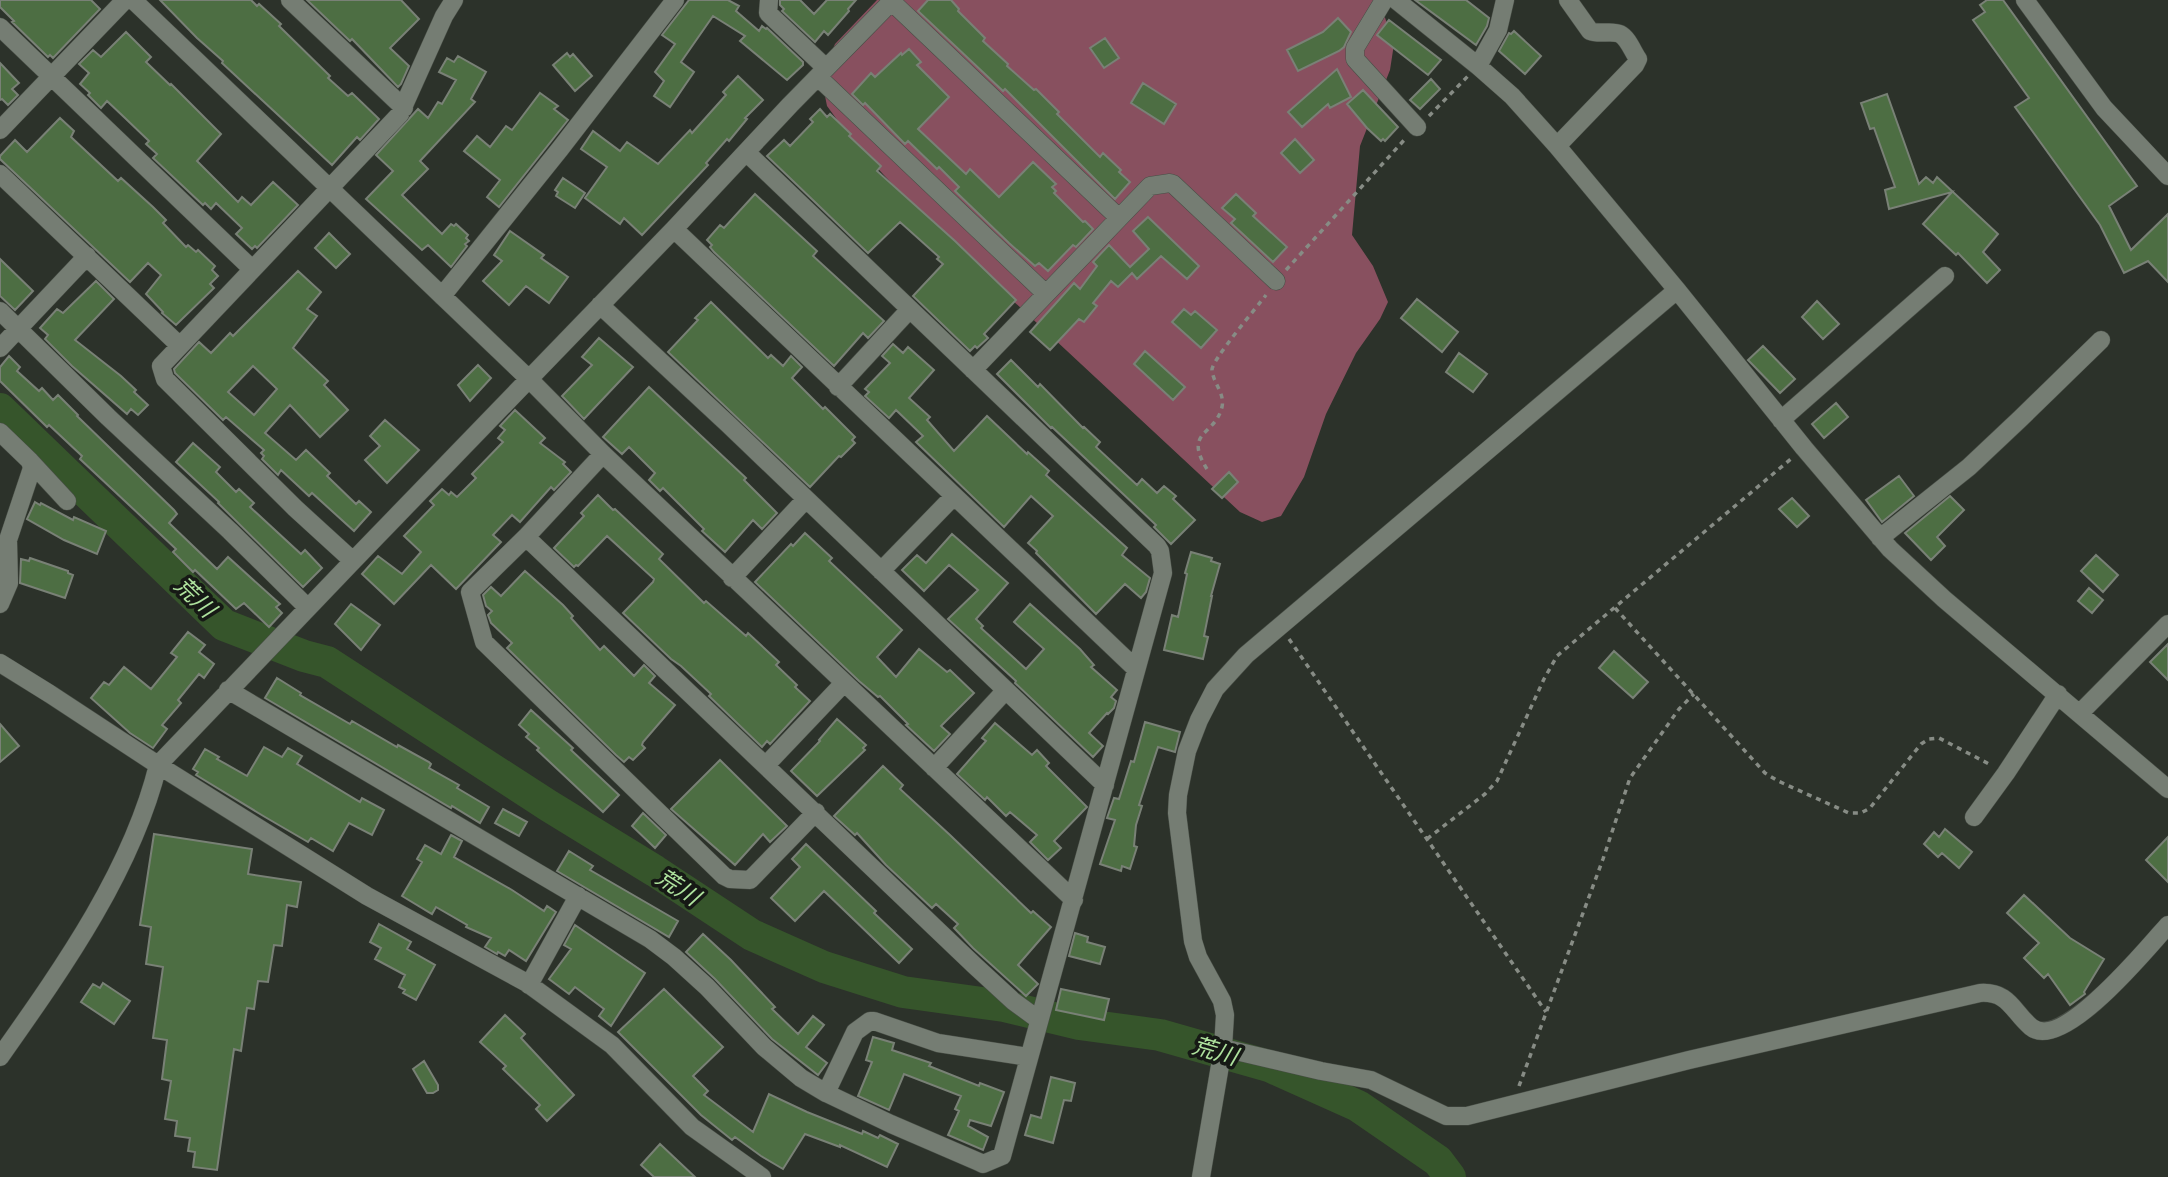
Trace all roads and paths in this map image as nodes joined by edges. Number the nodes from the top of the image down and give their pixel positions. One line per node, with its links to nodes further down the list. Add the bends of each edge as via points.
1 (125, 0): 16 (street)
2 (133, 0): 24 (street)
3 (290, 0): 17 (street)
4 (676, 0): 33 (street)
5 (769, 0): 15 (street, via 768,13)
6 (1384, 0): 18 (street, via 1355,48 1355,59)
7 (1396, 0): 14 (street)
8 (1505, 0): 14 (street, via 1498,30)
9 (1567, 0): 20 (street, via 1590,31 1619,33 1638,59)
10 (2025, 0): 23 (street, via 2104,108)
11 (449, 2): 17 (street)
12 (887, 2): 15 (street); 25 (street)
13 (0, 27): 16 (street)
14 (1478, 66): 18 (path); 20 (street)
15 (822, 72): 21 (street); 32 (street)
16 (52, 75): 19 (street); 28 (street)
17 (404, 108): 24 (street)
18 (1418, 127): 30 (path)
19 (0, 130)
20 (1557, 146): 31 (street)
21 (746, 152): 26 (street); 35 (street)
22 (0, 174): 27 (street)
23 (2168, 176)
24 (330, 189): 28 (street); 33 (street)
25 (1118, 217): 30 (street, via 1150,186 1170,183); 32 (street)
26 (674, 229): 34 (street); 43 (street)
27 (87, 256): 37 (street); 39 (street)
28 (252, 269): 39 (street)
29 (1945, 276): 44 (street)
30 (1276, 281): 49 (path, via 1214,362 1222,404 1197,447)
31 (1677, 290): 44 (street); 62 (street)
32 (1046, 294): 41 (street)
33 (442, 296): 42 (street)
34 (600, 305): 42 (street); 51 (street)
35 (910, 309): 41 (street); 43 (street)
36 (0, 311): 37 (street)
37 (19, 329): 40 (street); 59 (street)
38 (2101, 340): 54 (street, via 1969,467)
39 (180, 346): 55 (street, via 161,366 165,379)
40 (0, 348)
41 (973, 370): 64 (street, via 1160,551 1163,573)
42 (530, 380): 47 (street); 55 (street)
43 (838, 387): 50 (street)
44 (1782, 420): 46 (street)
45 (0, 432): 48 (street)
46 (1804, 448): 54 (street); 60 (path)
47 (603, 454): 53 (street); 57 (street)
48 (30, 461): 52 (street); 58 (street, via 32,471 8,540 9,583)
49 (1207, 469)
50 (954, 496): 56 (street); 64 (street)
51 (806, 499): 56 (street); 57 (street)
52 (67, 501)
53 (526, 537): 72 (street); 77 (street, via 470,592 484,642 724,876 750,880)
54 (1881, 538): 69 (street)
55 (353, 561): 59 (street)
56 (881, 571): 67 (street)
57 (732, 578): 65 (street)
58 (0, 604)
59 (308, 608): 66 (street)
60 (1615, 608): 68 (path); 79 (path, via 1552,663 1491,789)
61 (2168, 624): 70 (street)
62 (1280, 627): 79 (path); 86 (street, via 1215,689 1187,751 1178,795 1193,941 1222,1001)
63 (0, 663): 71 (street)
64 (1135, 668): 75 (street)
65 (844, 684): 72 (street); 73 (street)
66 (228, 690): 71 (street); 80 (street)
67 (1005, 691): 73 (street); 75 (street)
68 (1694, 694): 74 (path, via 1765,773 1849,813 1870,808 1929,739 1939,738); 84 (path, via 1630,778)
69 (2058, 694): 70 (street); 74 (street)
70 (2080, 713): 76 (street)
71 (158, 765): 83 (street, via 367,896); 87 (street, via 112,886)
72 (766, 765): 77 (street)
73 (934, 768): 81 (street)
74 (2006, 772): 78 (street)
75 (1105, 785): 81 (street)
76 (2168, 789)
77 (816, 812): 85 (street, via 974,965)
78 (1974, 817)
79 (1427, 839): 84 (path)
80 (578, 896): 83 (street); 89 (street, via 674,957 764,1047)
81 (1074, 901): 85 (street)
82 (2168, 925): 90 (street, via 2108,990 2065,1025 2050,1031 2033,1029 2002,997 1980,993)
83 (529, 985): 91 (street, via 612,1045 692,1127)
84 (1546, 1012): 90 (path)
85 (1040, 1020): 88 (street)
86 (1223, 1048): 90 (street, via 1371,1080 1446,1116); 92 (street)
87 (0, 1057)
88 (1028, 1057): 89 (street, via 938,1043 870,1021 855,1032); 89 (street, via 1002,1156 983,1164)
89 (826, 1093)
90 (1512, 1105)
91 (762, 1177)
92 (1201, 1177)

